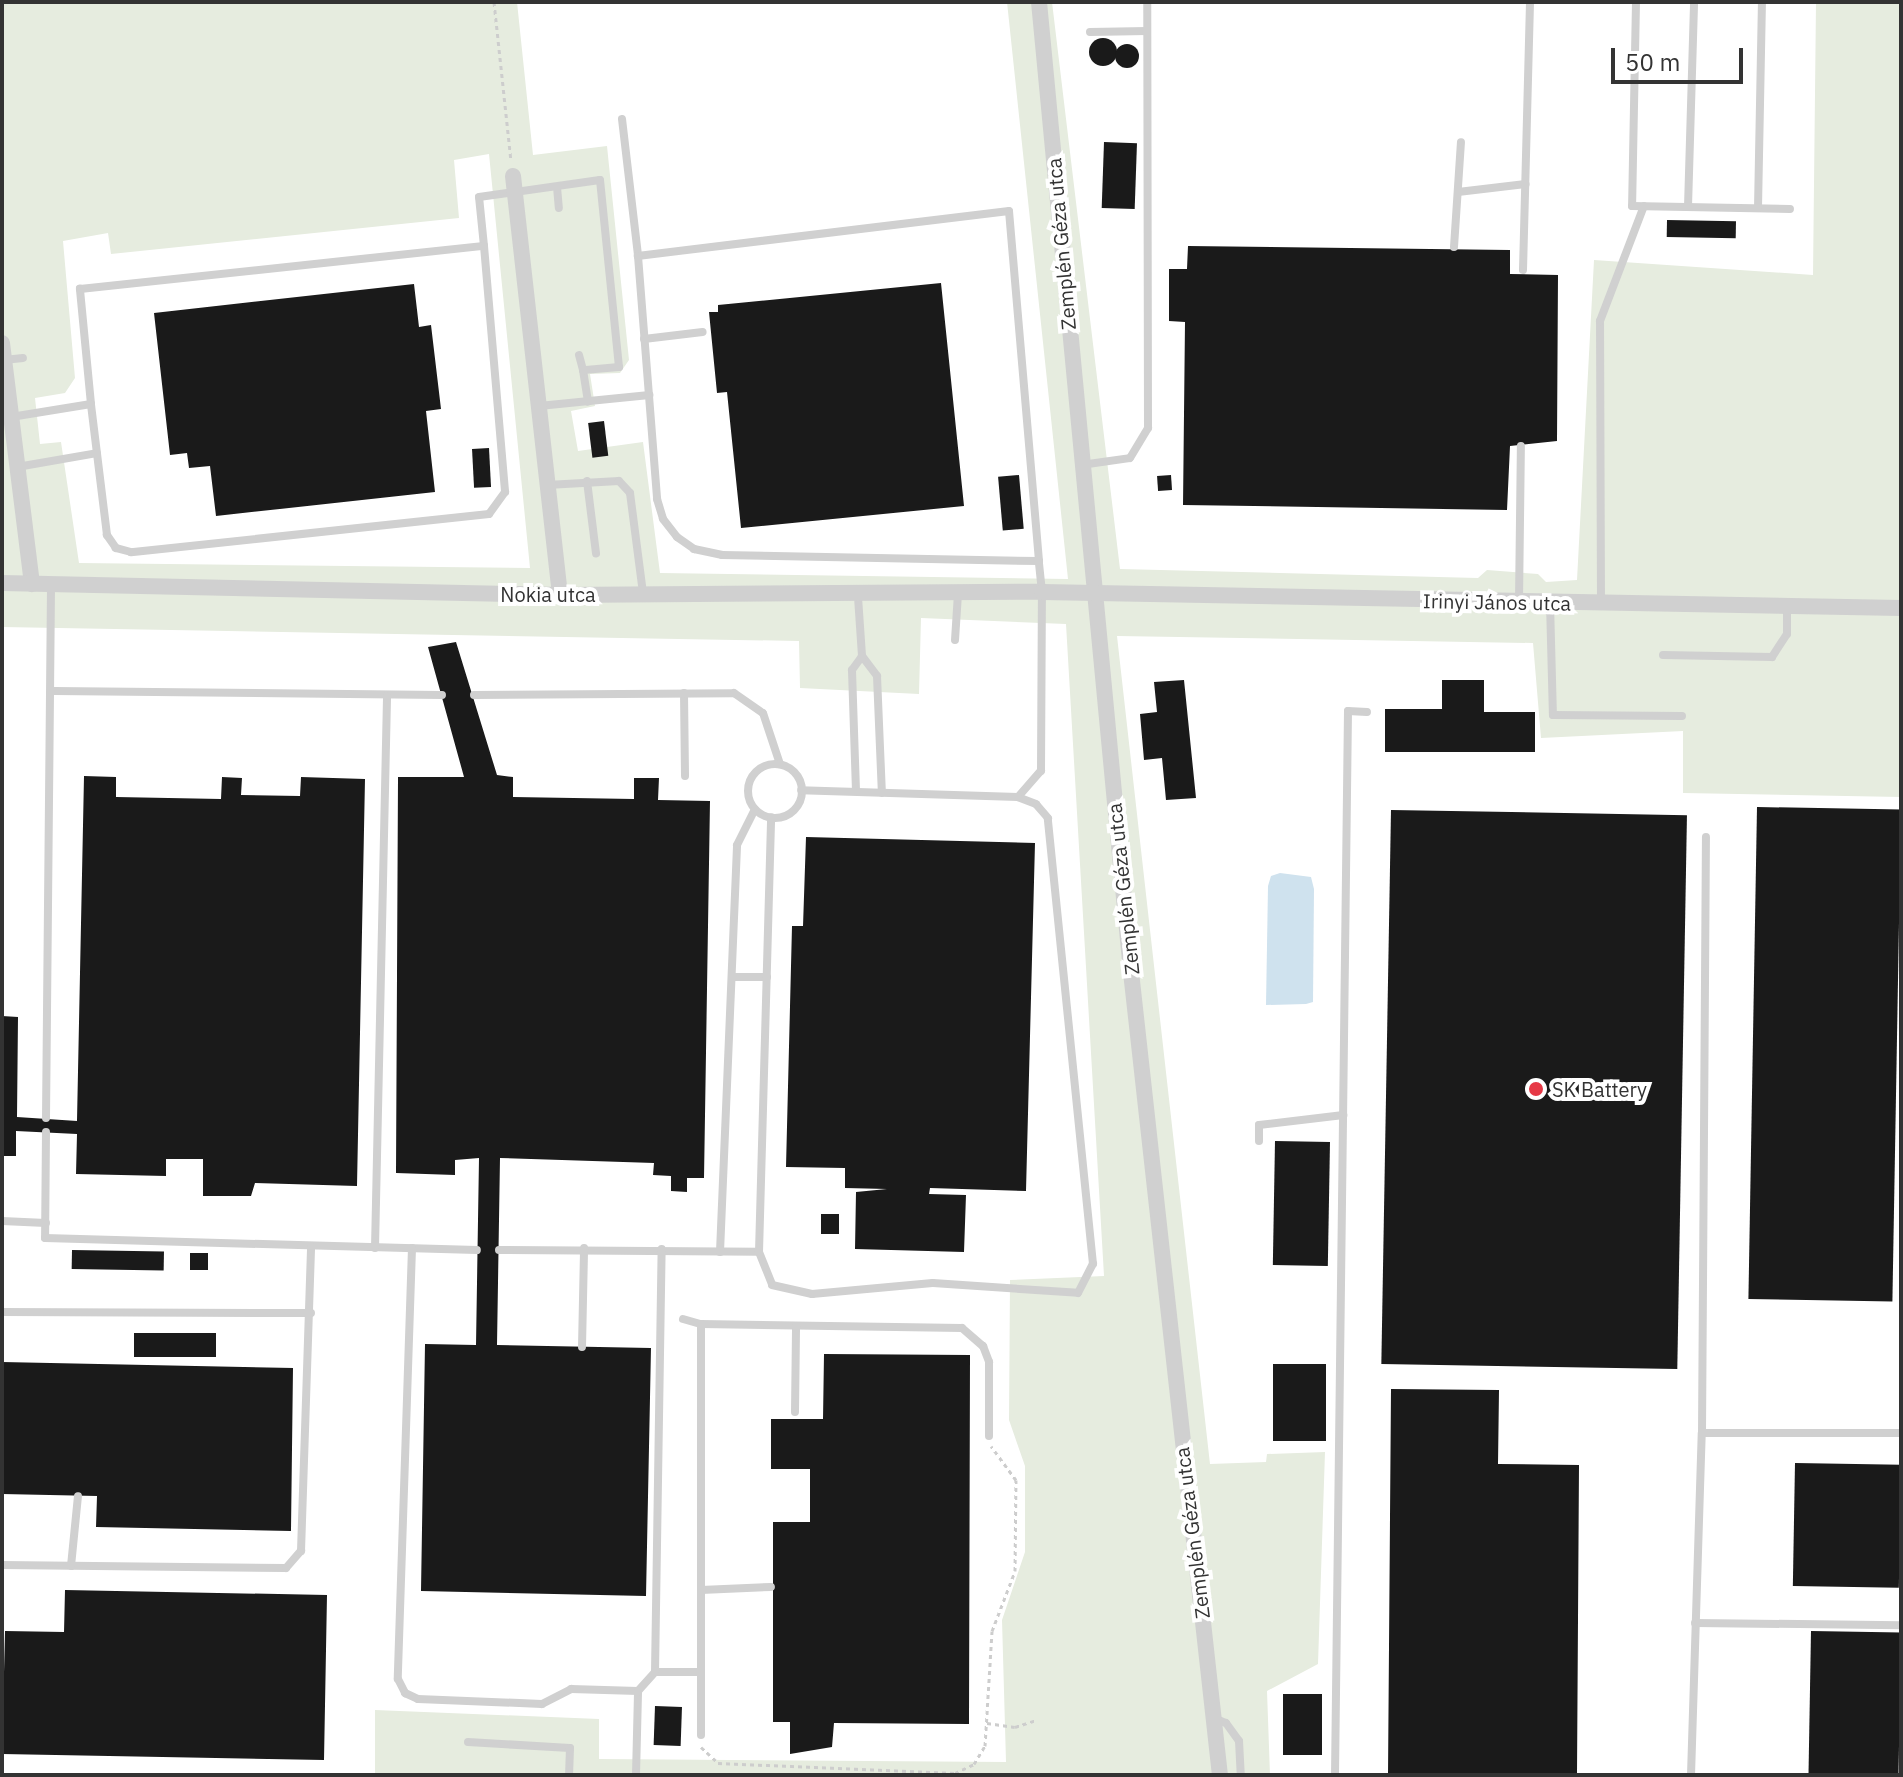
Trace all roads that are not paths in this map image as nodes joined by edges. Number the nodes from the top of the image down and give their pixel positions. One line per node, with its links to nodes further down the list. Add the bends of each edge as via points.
1 (1039, 2): 38 (street, Zemplén Géza utca)
2 (1147, 2): 7 (lane)
3 (1530, 2): 12 (lane)
4 (1636, 2): 16 (lane, via 1632,206)
5 (1694, 2): 17 (lane)
6 (1762, 2): 19 (lane)
7 (1147, 31): 8 (lane); 38 (lane, via 1148,428 1130,458)
8 (1090, 32)
9 (622, 119): 23 (lane)
10 (1461, 142): 14 (lane)
11 (513, 176): 15 (street)
12 (1526, 184): 14 (lane); 24 (lane)
13 (557, 187): 15 (lane); 18 (lane); 30 (lane, via 600,180 619,367)
14 (1458, 192): 22 (lane)
15 (515, 193): 21 (lane, via 479,197); 34 (street)
16 (1644, 206): 17 (lane); 55 (lane, via 1600,321)
17 (1688, 207): 19 (lane)
18 (559, 208)
19 (1758, 208): 20 (lane)
20 (1790, 209)
21 (484, 246): 33 (lane, via 80,289); 37 (lane, via 505,492 500,506 489,514 131,552 116,548 107,535)
22 (1454, 247)
23 (638, 256): 26 (lane); 43 (lane, via 1009,211)
24 (1523, 270)
25 (703, 332): 26 (lane)
26 (644, 339): 31 (lane)
27 (3, 352): 29 (lane); 35 (street)
28 (579, 355): 30 (lane)
29 (23, 358)
30 (583, 370): 32 (lane)
31 (649, 395): 32 (lane); 43 (lane, via 663,519 694,549 722,555)
32 (588, 402): 34 (lane)
33 (91, 404): 35 (lane); 37 (lane)
34 (539, 407): 41 (street)
35 (11, 417): 39 (street)
36 (1521, 446): 53 (lane)
37 (97, 453): 39 (lane)
38 (1081, 465): 50 (street, Zemplén Géza utca)
39 (17, 467): 45 (street)
40 (587, 481): 41 (lane); 42 (lane); 48 (lane, via 612,478 630,493)
41 (547, 485): 51 (street)
42 (596, 553)
43 (1039, 561): 47 (lane)
44 (2, 583): 45 (street, Nokia utca)
45 (32, 584): 46 (street, Nokia utca)
46 (51, 585): 51 (street, Nokia utca); 61 (lane)
47 (1042, 592): 49 (street, Nokia utca); 50 (street, Nokia utca); 73 (lane, via 1041,771)
48 (643, 593): 51 (street, Nokia utca); 52 (street, Nokia utca)
49 (958, 594): 52 (street, Nokia utca); 58 (lane)
50 (1093, 594): 53 (street, Irinyi János utca); 114 (street, Zemplén Géza utca)
51 (560, 595)
52 (858, 597): 60 (lane)
53 (1519, 602): 54 (street, Irinyi János utca)
54 (1550, 603): 55 (street, Irinyi János utca); 67 (lane, via 1553,715)
55 (1601, 604): 56 (street, Irinyi János utca)
56 (1787, 607): 57 (street, Irinyi János utca); 59 (lane, via 1787,634 1772,657)
57 (1901, 608)
58 (955, 640)
59 (1663, 655)
60 (862, 656): 71 (lane, via 852,670); 72 (lane, via 877,676)
61 (54, 691): 65 (lane); 80 (lane)
62 (684, 693): 64 (lane); 68 (lane, via 734,693 756,704); 69 (lane)
63 (442, 695): 65 (lane)
64 (474, 695)
65 (387, 696): 86 (lane)
66 (1367, 712): 79 (lane, via 1348,711)
67 (1682, 716)
68 (780, 764): 70 (lane, via 795,773); 74 (lane, via 764,766 751,777 748,794)
69 (685, 776)
70 (801, 790): 71 (lane); 75 (lane, via 789,814)
71 (856, 791): 72 (lane)
72 (882, 793): 73 (lane)
73 (1018, 797): 93 (lane, via 1043,810 1053,827 1076,1138 1093,1264 1078,1293 933,1283 812,1294 772,1285)
74 (755, 809): 75 (lane); 77 (lane, via 737,845)
75 (771, 817): 78 (lane)
76 (1706, 837): 101 (lane)
77 (733, 977): 78 (lane); 92 (lane)
78 (767, 977): 93 (lane)
79 (1343, 1115): 82 (lane, via 1259,1125); 121 (lane)
80 (46, 1118)
81 (46, 1132): 84 (lane)
82 (1259, 1141)
83 (2, 1221): 84 (lane)
84 (46, 1223): 85 (lane, via 45,1238)
85 (311, 1247): 86 (lane); 95 (lane)
86 (375, 1248): 87 (lane)
87 (412, 1248): 90 (lane); 113 (lane, via 398,1679 405,1693 418,1699 542,1704 571,1689)
88 (584, 1248): 89 (lane); 91 (lane); 99 (lane)
89 (662, 1249): 92 (lane); 111 (lane)
90 (477, 1250)
91 (499, 1250)
92 (720, 1252): 93 (lane)
93 (759, 1252)
94 (2, 1312): 95 (lane)
95 (311, 1313): 106 (lane, via 301,1551 286,1568)
96 (683, 1319): 97 (lane)
97 (701, 1324): 98 (lane); 108 (lane)
98 (796, 1326): 100 (lane); 103 (lane, via 962,1328 983,1346 989,1362)
99 (582, 1347)
100 (795, 1412)
101 (1702, 1433): 102 (lane); 109 (lane)
102 (1901, 1433)
103 (989, 1436)
104 (78, 1496): 106 (lane)
105 (2, 1565): 106 (lane)
106 (71, 1566)
107 (771, 1587): 108 (lane)
108 (701, 1590): 112 (lane)
109 (1695, 1623): 110 (lane); 122 (lane)
110 (1901, 1625)
111 (655, 1672): 112 (lane); 113 (lane)
112 (701, 1672): 115 (lane)
113 (638, 1691): 118 (lane)
114 (1214, 1718): 119 (street, Zemplén Géza utca); 120 (lane, via 1226,1723 1239,1741)
115 (701, 1735)
116 (468, 1742): 117 (lane, via 570,1748)
117 (569, 1775)
118 (636, 1775)
119 (1220, 1775)
120 (1241, 1775)
121 (1335, 1775)
122 (1691, 1775)

